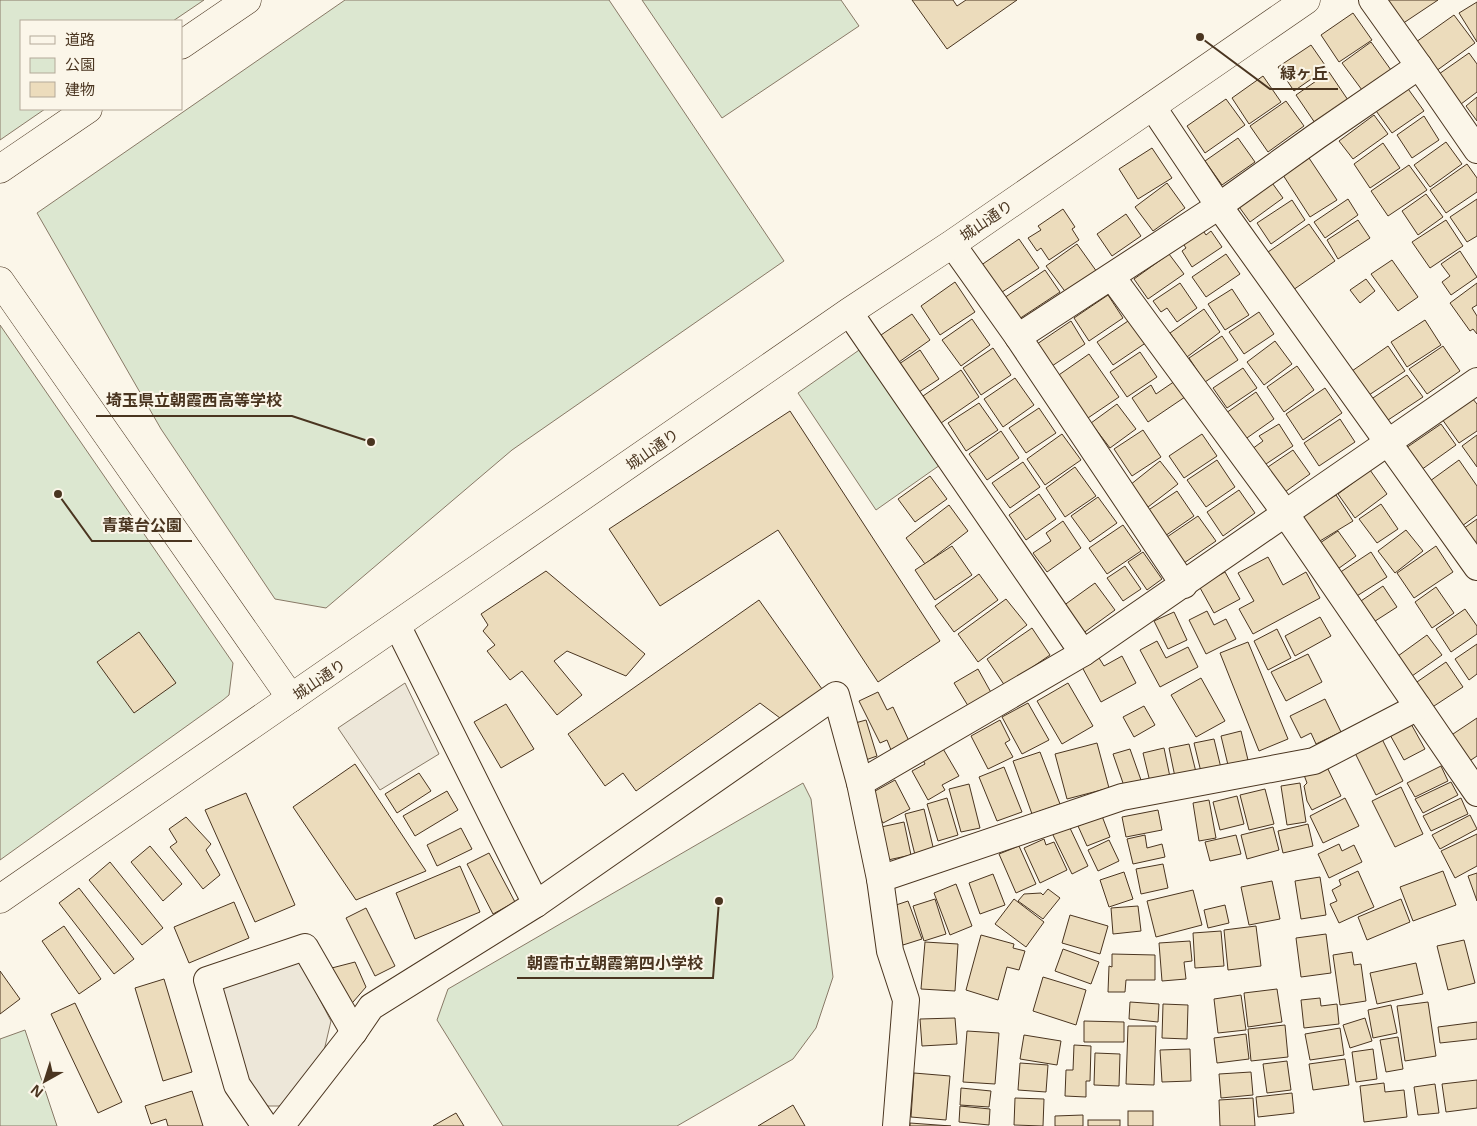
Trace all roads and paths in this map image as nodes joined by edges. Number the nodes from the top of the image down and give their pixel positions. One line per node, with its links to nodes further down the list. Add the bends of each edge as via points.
1 (247, 0): 4 (street)
2 (1306, 0): 6 (street, 城山通り)
3 (1372, 0): 5 (street)
4 (182, 44)
5 (1420, 66): 8 (street); 10 (street)
6 (1152, 106): 10 (street); 11 (street, 城山通り)
7 (87, 110): 9 (street)
8 (1477, 150)
9 (0, 169)
10 (1219, 206): 12 (street); 17 (street)
11 (952, 244): 14 (street, 城山通り); 15 (street)
12 (1112, 277): 15 (street); 18 (street)
13 (0, 281): 23 (street)
14 (849, 312): 21 (street, 城山通り); 22 (street)
15 (1018, 337): 20 (street)
16 (1477, 381): 17 (street)
17 (1388, 443): 18 (street); 19 (street)
18 (1285, 514): 20 (street); 24 (street)
19 (1477, 567)
20 (1184, 584): 22 (street)
21 (397, 626): 23 (street, 城山通り); 29 (street)
22 (1083, 654): 25 (street)
23 (291, 698): 28 (street, 城山通り)
24 (1418, 707): 26 (street); 27 (street, via 1314,761 1122,797)
25 (860, 783): 27 (street); 29 (street, via 836,695)
26 (1477, 793)
27 (880, 879): 33 (street, via 890,951 906,1000)
28 (0, 899)
29 (536, 904): 30 (street, via 371,1007)
30 (354, 1032): 31 (street, via 305,946 207,980 237,1086); 32 (street)
31 (265, 1126)
32 (280, 1126)
33 (896, 1126)

